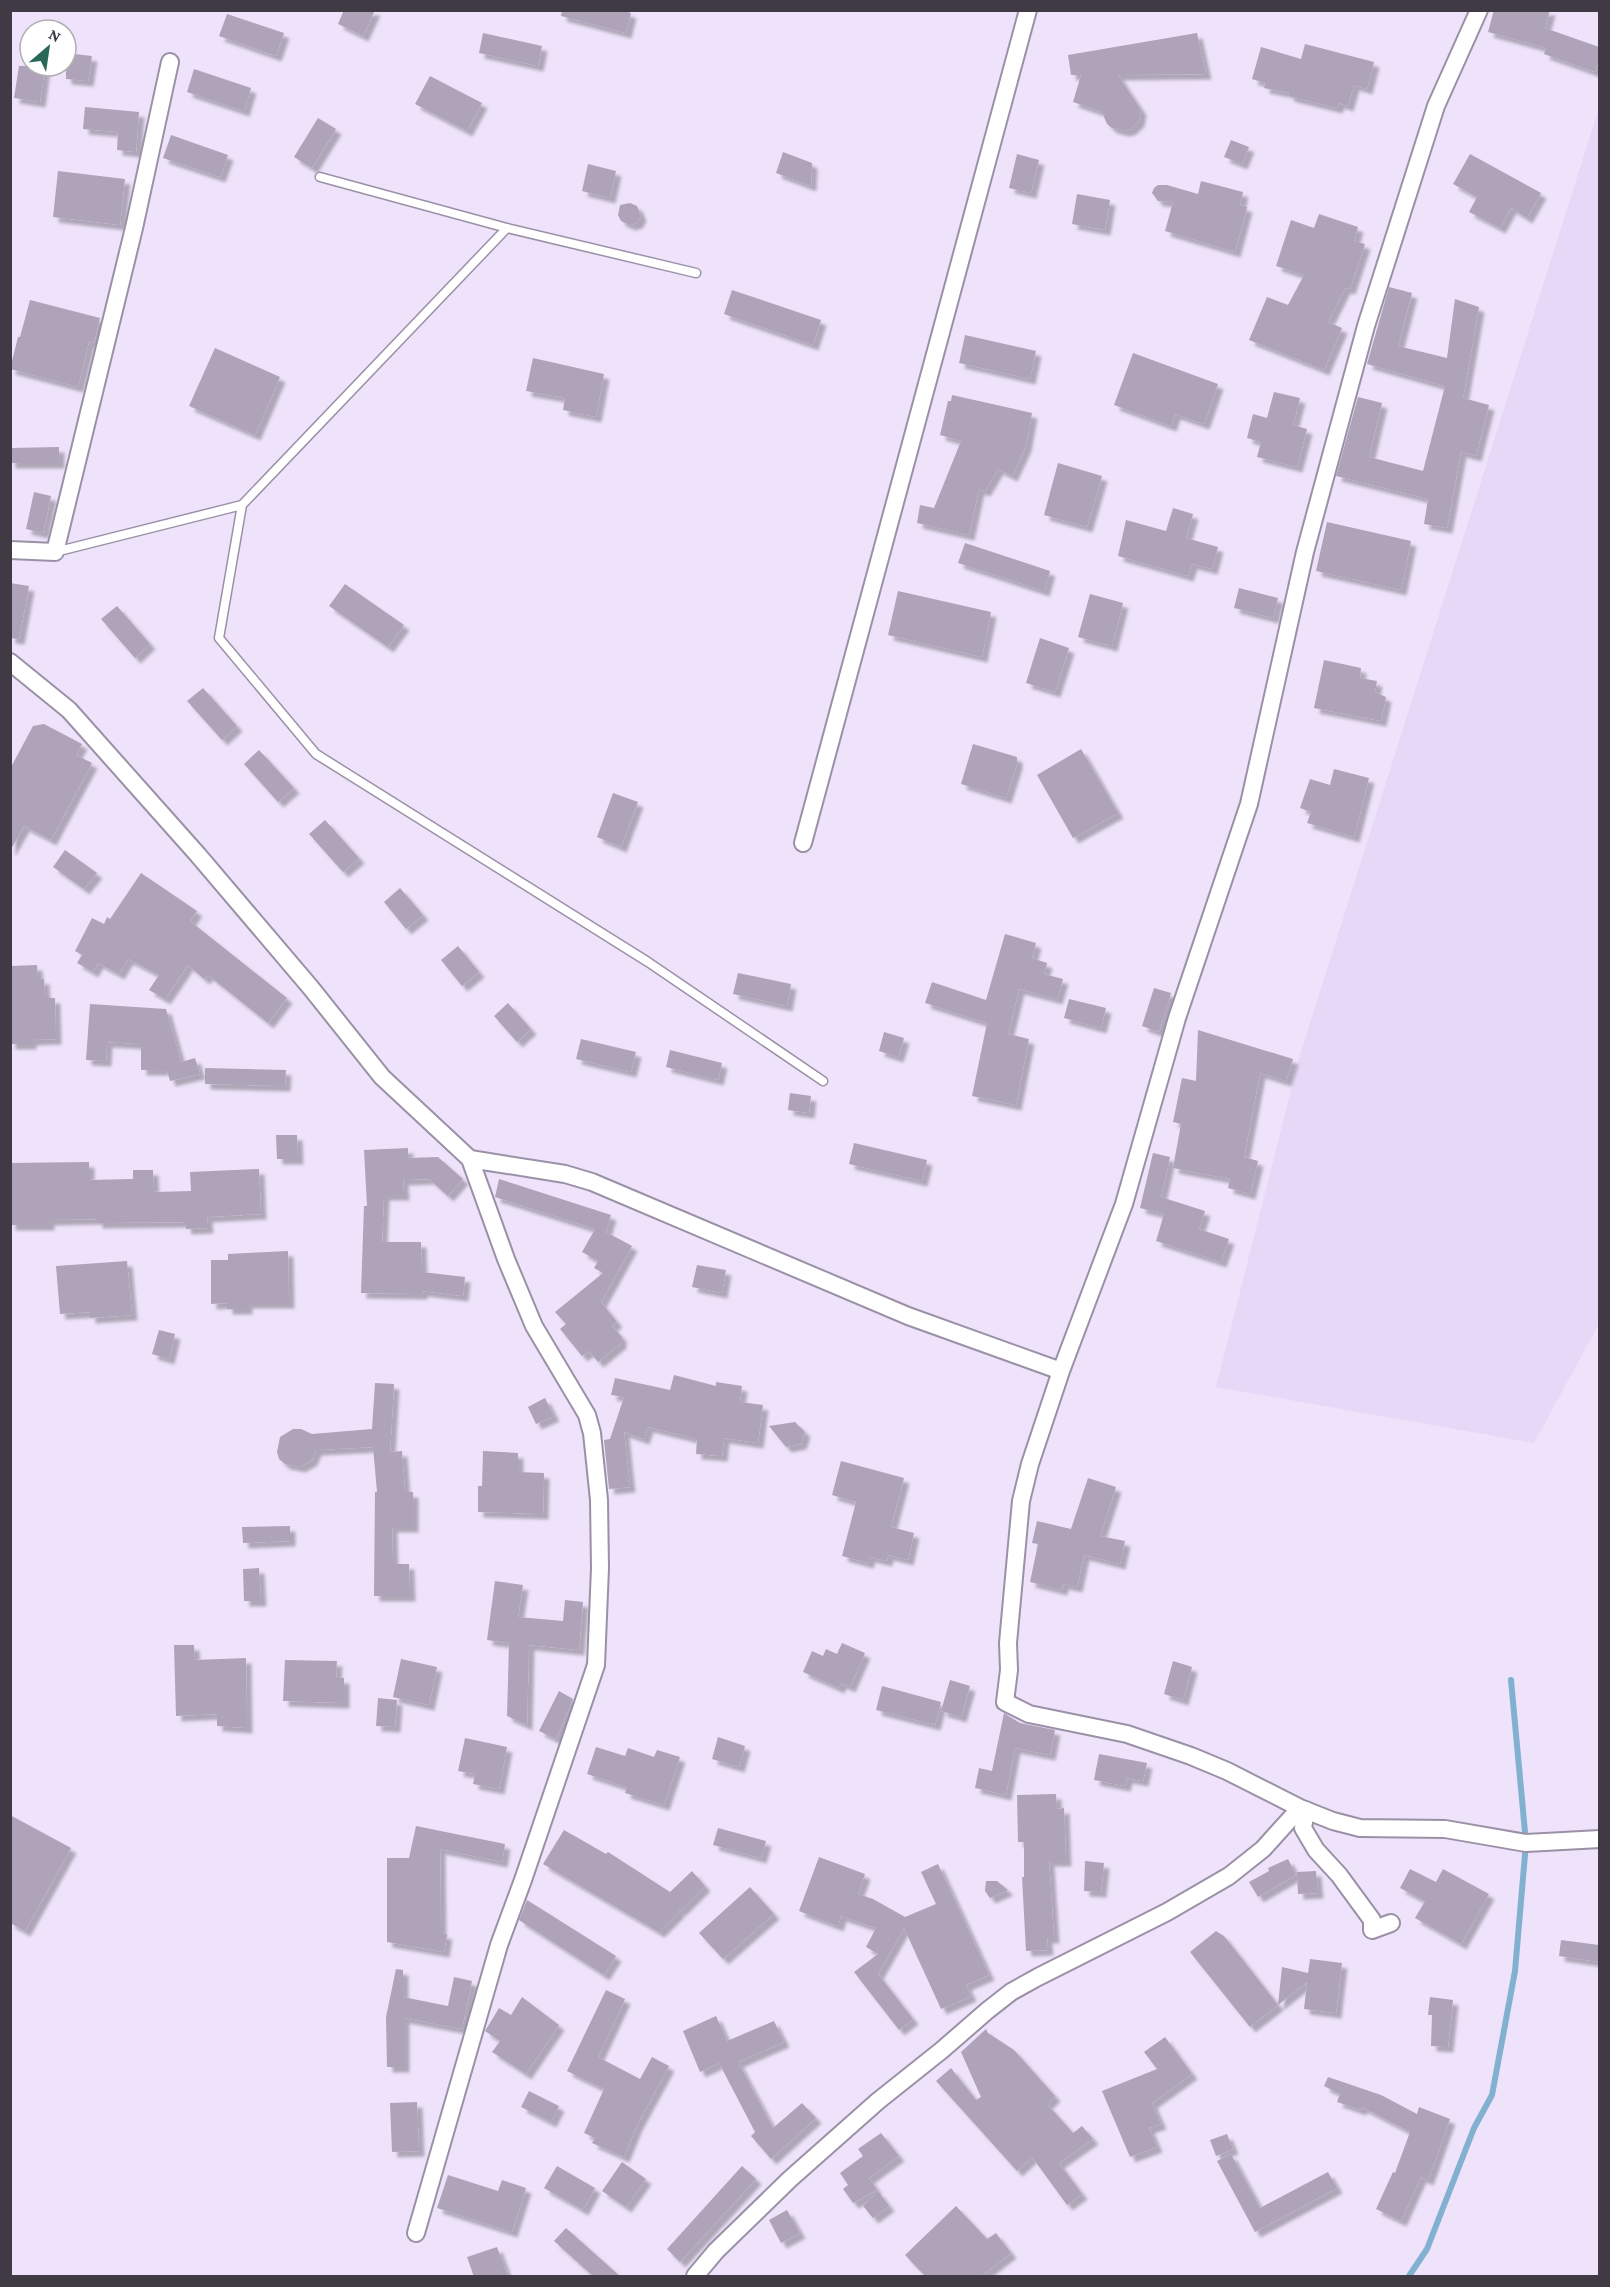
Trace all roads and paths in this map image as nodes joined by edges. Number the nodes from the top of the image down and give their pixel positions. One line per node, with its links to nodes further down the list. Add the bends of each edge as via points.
1 (1028, 10): 11 (street)
2 (1479, 10): 14 (street, via 1436,106 1366,326 1305,552 1249,804 1177,1018 1124,1204)
3 (170, 62): 9 (street)
4 (320, 177): 5 (lane)
5 (507, 228): 6 (lane); 7 (lane)
6 (696, 273)
7 (242, 505): 9 (lane); 12 (lane, via 219,638 316,754 648,962)
8 (10, 550): 9 (street)
9 (55, 552)
10 (10, 662): 13 (street, via 69,710 221,881 382,1077)
11 (803, 843)
12 (823, 1082)
13 (470, 1159): 14 (street, via 592,1182 908,1316); 18 (street, via 534,1326 587,1415 592,1433 599,1500 598,1627 596,1665 499,1945)
14 (1061, 1371): 15 (street, via 1021,1501 1005,1702 1029,1714 1127,1734 1191,1756)
15 (1303, 1809): 16 (street, via 1360,1828 1445,1829 1526,1843); 17 (street, via 1303,1828 1372,1920 1372,1930); 19 (street, via 1229,1876 1011,1992 790,2179 716,2251)
16 (1599, 1839)
17 (1391, 1923)
18 (416, 2233)
19 (695, 2277)

